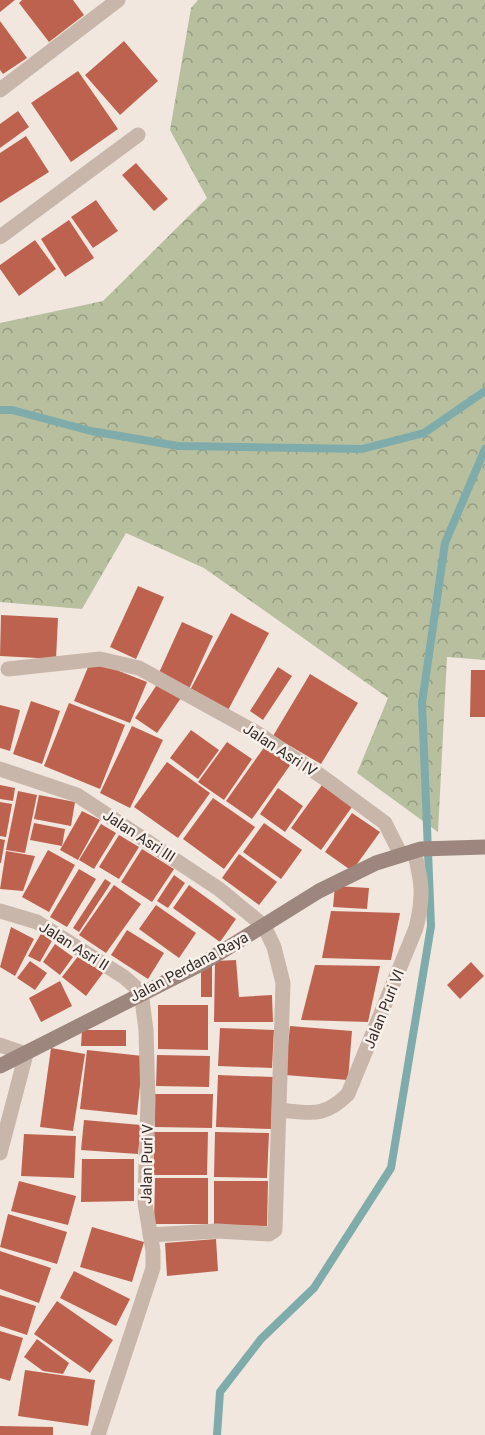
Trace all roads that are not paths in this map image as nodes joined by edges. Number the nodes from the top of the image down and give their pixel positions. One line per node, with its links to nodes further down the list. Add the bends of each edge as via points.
1 (118, 0): 2 (street)
2 (0, 90)
3 (138, 135): 4 (street)
4 (0, 237)
5 (8, 669): 8 (street, Jalan Asri IV, via 91,659 140,668 257,733 324,778 385,823)
6 (0, 769): 10 (street, Jalan Asri III, via 77,795 219,889)
7 (485, 847): 8 (street, Jalan Perdana Raya)
8 (412, 852): 10 (street, Jalan Perdana Raya, via 376,862 319,891); 15 (street, Jalan Puri VI, via 423,885 416,928 348,1094 336,1106 319,1114)
9 (0, 910): 11 (street, Jalan Asri II, via 37,922 124,977)
10 (264, 926): 11 (street, Jalan Perdana Raya, via 205,962); 15 (street, via 274,947 282,984)
11 (141, 993): 13 (street, Jalan Perdana Raya); 17 (street, Jalan Puri V, via 148,1101 145,1203)
12 (0, 1045): 13 (street)
13 (26, 1054): 14 (street, Jalan Perdana Raya); 16 (street)
14 (0, 1066)
15 (280, 1110): 17 (street, via 273,1233)
16 (0, 1154)
17 (150, 1235): 18 (street, Jalan Puri V, via 153,1268)
18 (98, 1435)

